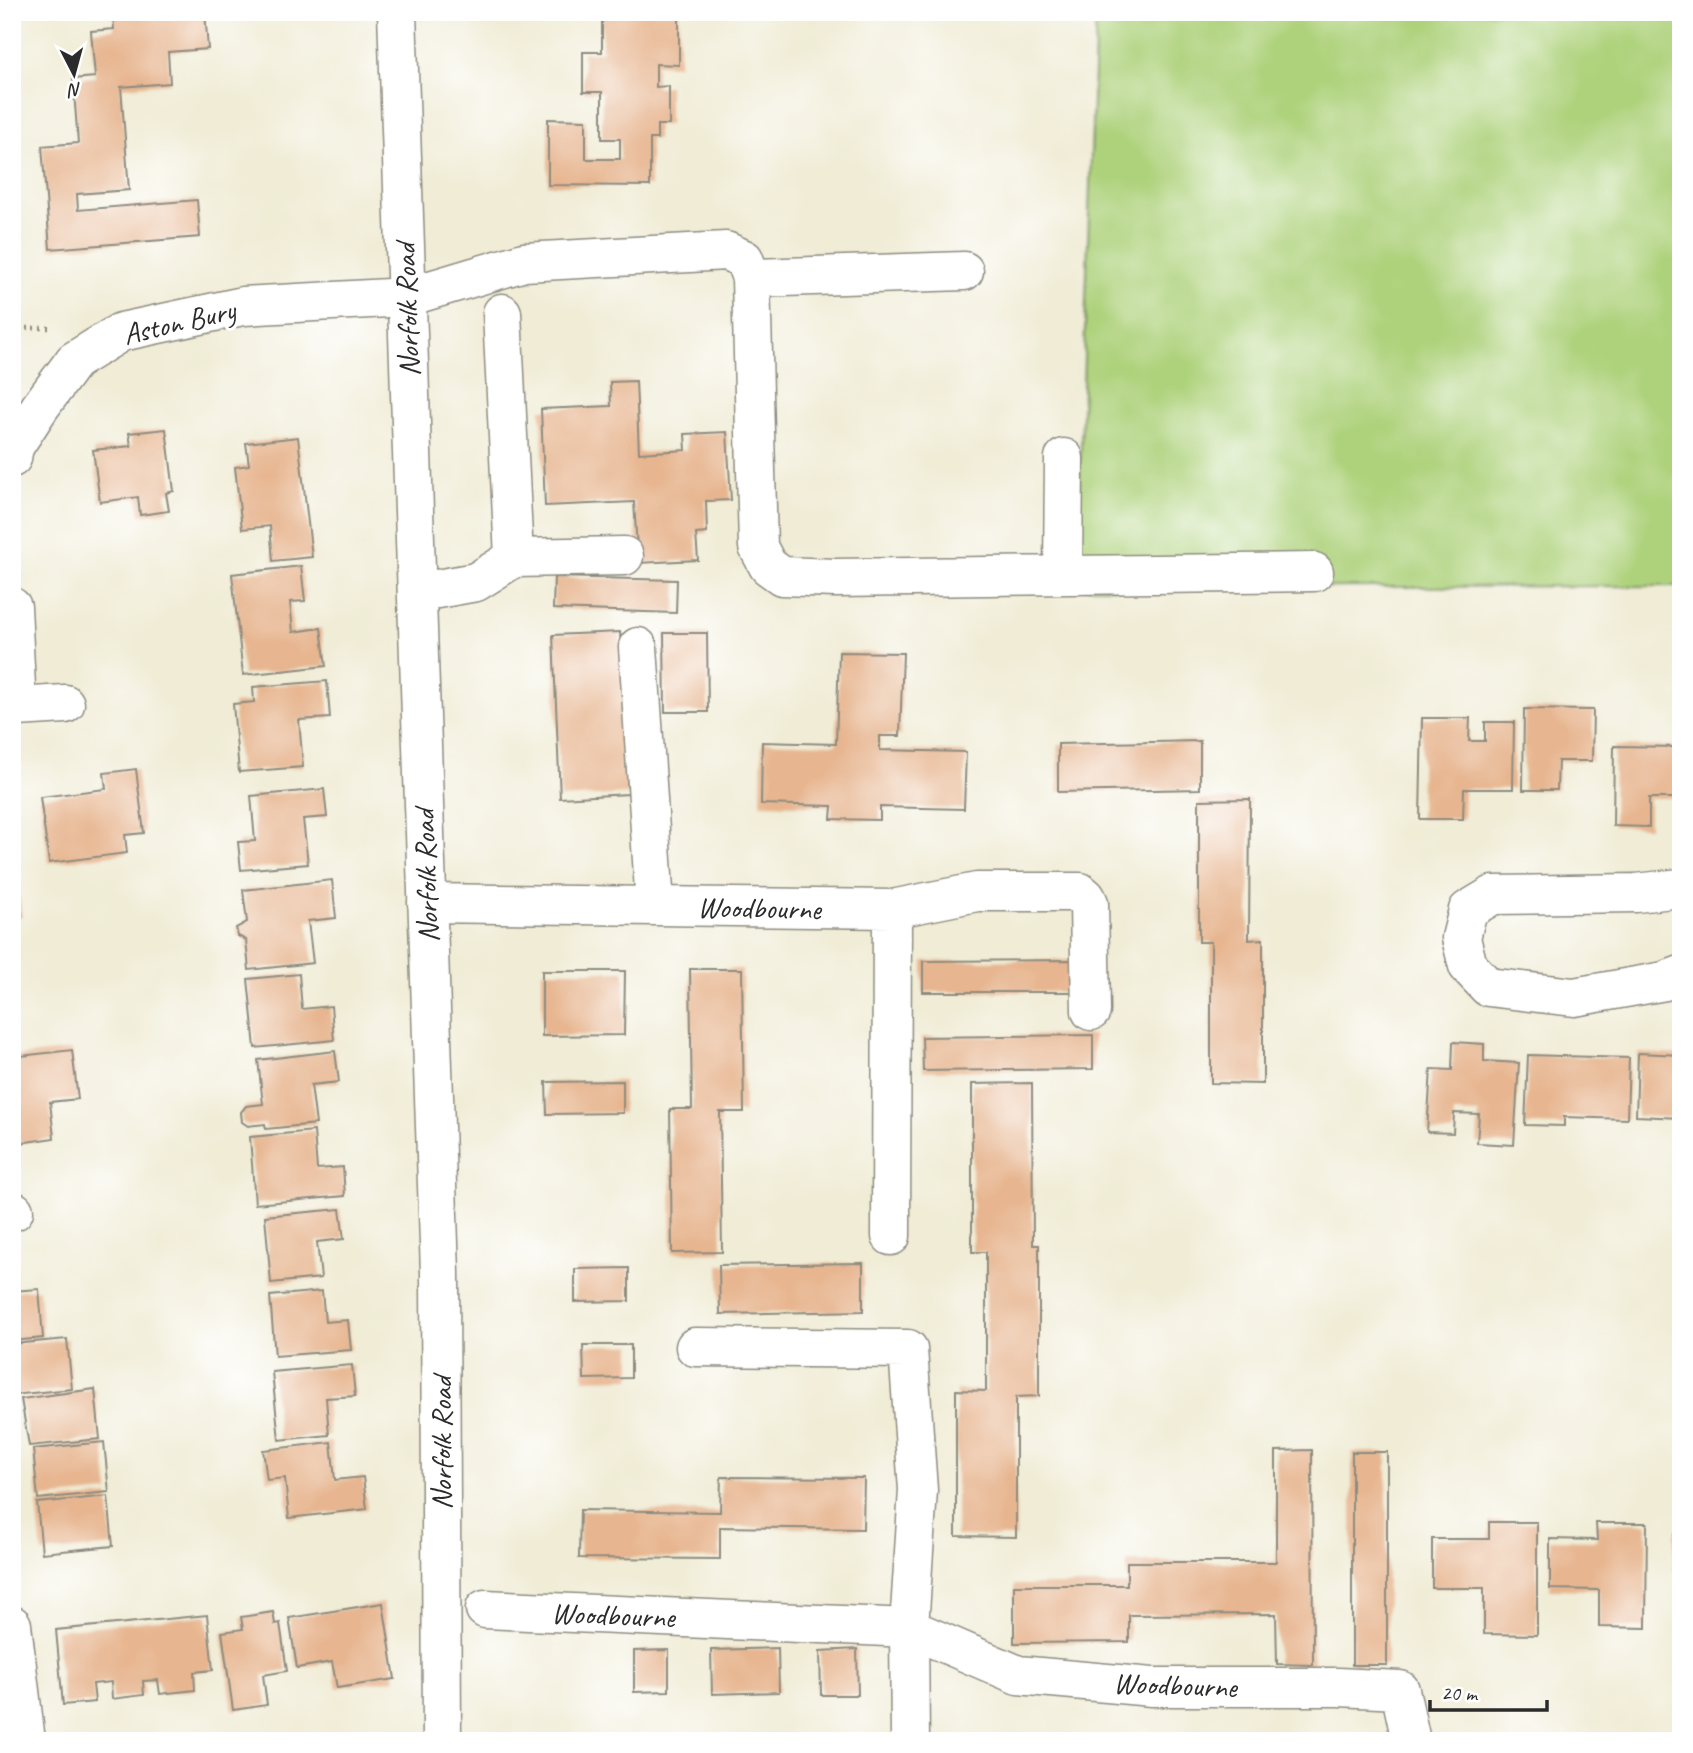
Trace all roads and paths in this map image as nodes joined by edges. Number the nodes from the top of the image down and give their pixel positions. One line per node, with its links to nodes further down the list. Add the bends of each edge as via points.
1 (397, 12): 4 (street, Norfolk Road)
2 (964, 271): 3 (street)
3 (751, 278): 4 (street, Aston Bury, via 744,259 726,251 699,252 524,262); 11 (street, via 758,547 768,566 782,576 835,578)
4 (407, 297): 6 (street, Aston Bury, via 243,306 121,332 74,361 33,417); 12 (street, Norfolk Road)
5 (502, 313): 9 (street)
6 (12, 458)
7 (1063, 458): 11 (street)
8 (624, 556): 9 (street)
9 (514, 558): 12 (street, via 476,582)
10 (1314, 572): 11 (street)
11 (1063, 575)
12 (417, 590): 17 (street, Norfolk Road)
13 (12, 607): 15 (street, via 17,707)
14 (638, 647): 18 (street)
15 (65, 704)
16 (1681, 888): 20 (street, via 1493,895 1468,909 1461,938 1468,966 1488,987 1574,998)
17 (427, 904): 18 (street, Woodbourne); 28 (street, Norfolk Road, via 440,1273)
18 (655, 906): 19 (street, Woodbourne)
19 (892, 909): 21 (street, Woodbourne, via 976,892 1080,892 1089,903); 22 (street)
20 (1681, 975)
21 (1091, 1011)
22 (891, 1236)
23 (695, 1347): 26 (street, via 908,1349 918,1490)
24 (485, 1609): 26 (street, Woodbourne)
25 (12, 1625): 27 (street)
26 (909, 1628): 29 (street); 30 (street, Woodbourne, via 1018,1675 1152,1687 1400,1690)
27 (26, 1741)
28 (442, 1741)
29 (910, 1741)
30 (1411, 1741)

